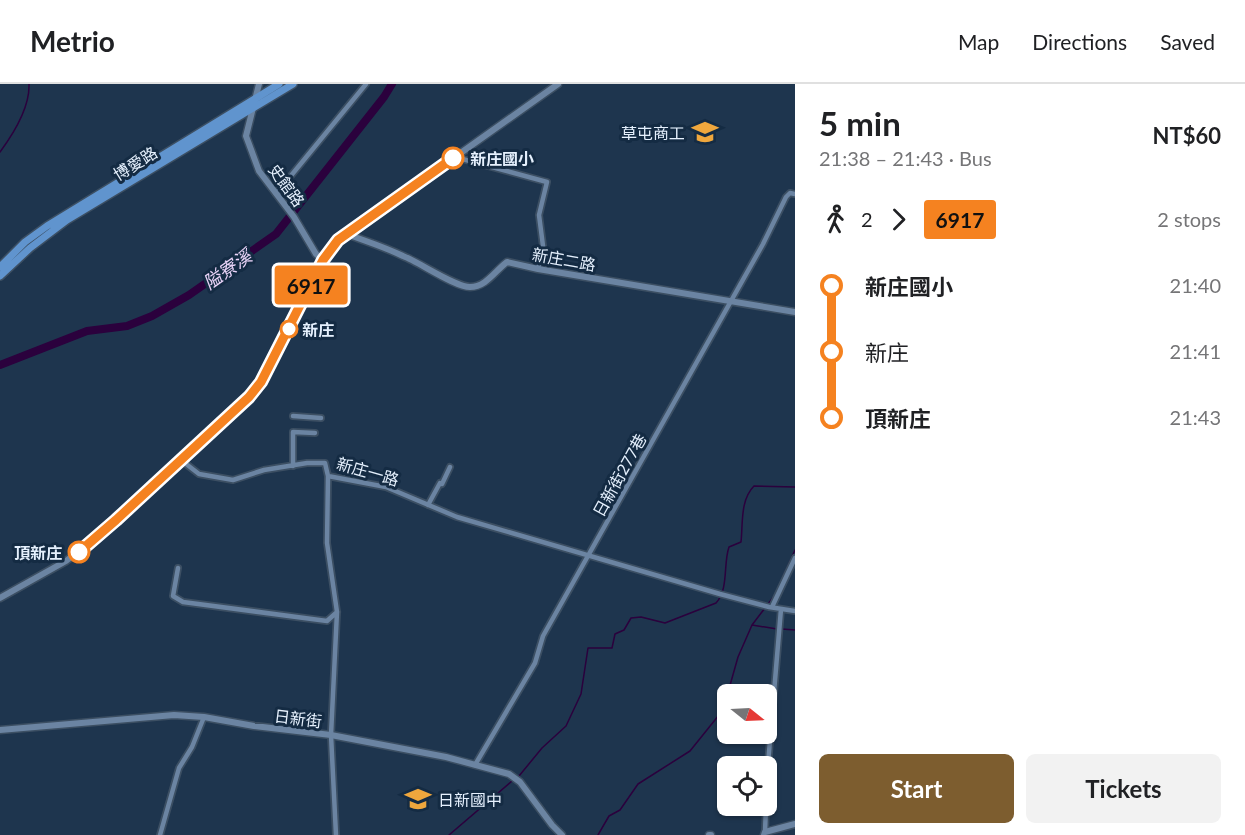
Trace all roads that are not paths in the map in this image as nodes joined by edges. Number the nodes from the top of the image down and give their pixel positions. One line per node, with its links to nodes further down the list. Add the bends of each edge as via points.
1 (259, 84): 6 (street, 史館路)
2 (279, 84): 6 (main road, 博愛路)
3 (293, 84): 7 (main road, 博愛路)
4 (366, 84): 10 (street)
5 (558, 84): 8 (street)
6 (257, 98): 7 (street, 史館路); 12 (main road, 博愛路, via 64,215)
7 (253, 107): 10 (street, 史館路, via 246,136 259,171); 12 (main road, 博愛路)
8 (454, 157): 11 (street); 16 (street, via 547,182 539,215 543,246)
9 (795, 194): 18 (street, 日新街277巷, via 786,197)
10 (277, 196): 13 (street, 史館路)
11 (347, 234): 13 (street); 16 (street, 新庄二路, via 469,287 484,284 507,262)
12 (27, 245): 14 (main road, 博愛路)
13 (323, 260): 23 (street, via 261,382)
14 (9, 262): 15 (main road, 博愛路); 17 (main road, 博愛路)
15 (0, 267)
16 (538, 269): 18 (street, 新庄二路)
17 (0, 276)
18 (730, 301): 19 (street, 新庄二路); 28 (street, 日新街277巷)
19 (795, 312)
20 (292, 416): 21 (street)
21 (321, 418)
22 (315, 433): 24 (street, via 293,432)
23 (182, 460): 24 (street, 新庄一路, via 199,474 232,480); 31 (street, via 66,561)
24 (293, 466): 26 (street, 新庄一路, via 325,463)
25 (450, 467): 27 (street)
26 (328, 476): 27 (street, 新庄一路, via 386,486); 35 (street, via 327,543)
27 (428, 505): 28 (street, 新庄一路)
28 (588, 555): 32 (street, 新庄一路); 40 (street, 日新街277巷, via 543,636 535,663)
29 (795, 558): 32 (street)
30 (178, 568): 35 (street, via 173,596 183,602 327,621)
31 (0, 598)
32 (768, 607): 33 (street, 新庄一路)
33 (781, 609): 34 (street, 新庄一路); 39 (street)
34 (795, 611)
35 (337, 612): 38 (street)
36 (204, 717): 37 (street, 日新街); 38 (street, 日新街); 44 (street, via 179,768)
37 (0, 730)
38 (331, 735): 40 (street, 日新街); 45 (street)
39 (769, 756)
40 (475, 765): 46 (street, 日新街, via 516,778)
41 (765, 816): 43 (street)
42 (795, 824): 43 (street)
43 (764, 834)
44 (160, 835)
45 (336, 835)
46 (562, 835)

